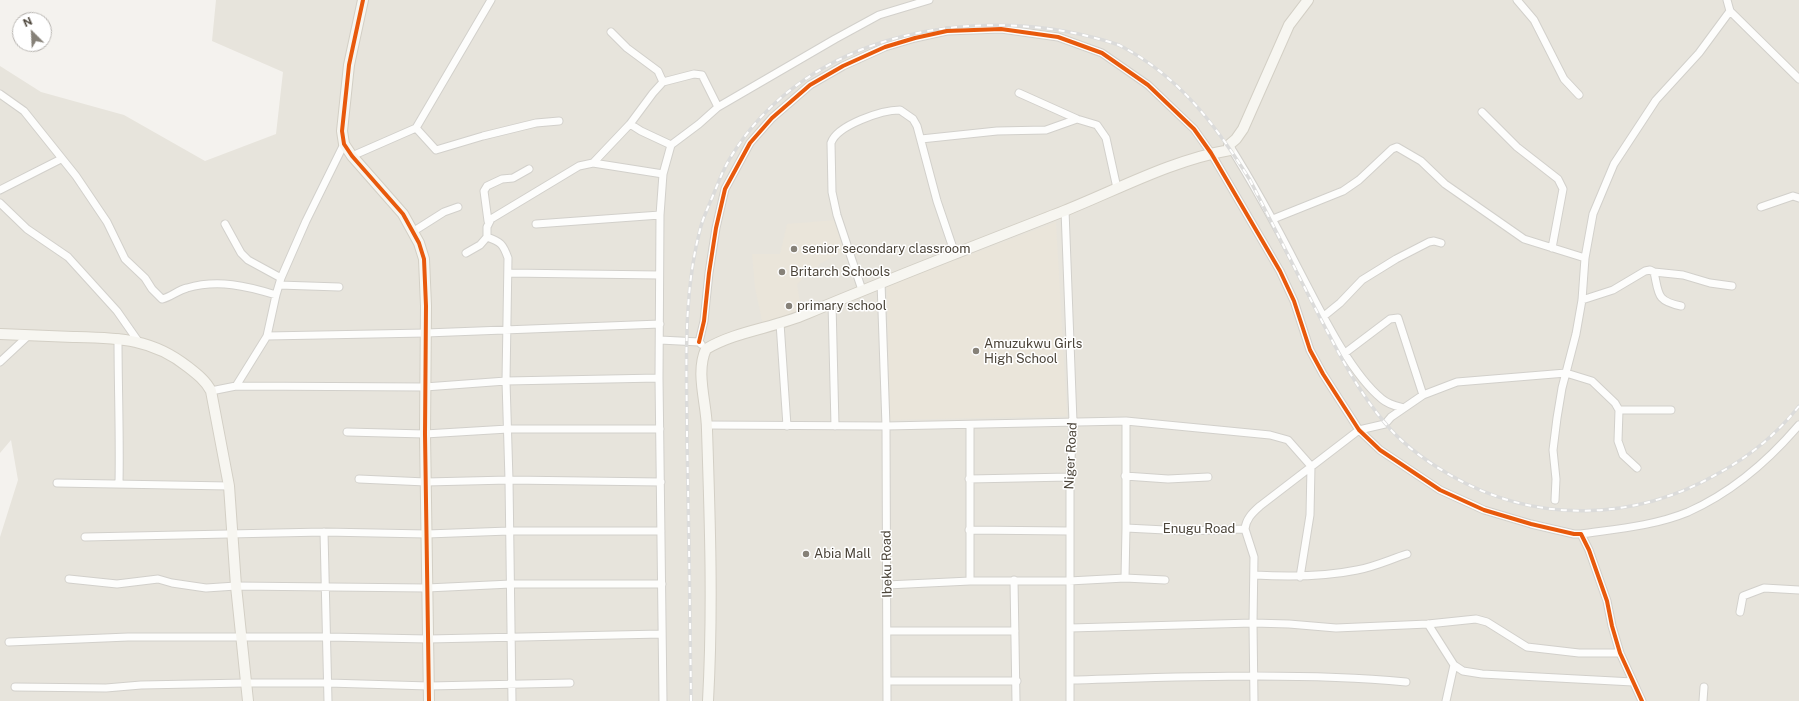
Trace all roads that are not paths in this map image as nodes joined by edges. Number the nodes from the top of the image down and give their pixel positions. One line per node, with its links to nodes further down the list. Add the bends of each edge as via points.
1 (363, 0): 21 (street, via 349,65 342,131)
2 (492, 0): 19 (street)
3 (929, 0): 14 (street, via 880,15)
4 (1308, 0): 23 (street, via 1289,25 1243,129)
5 (1517, 0): 13 (street, via 1534,20 1564,78)
6 (1727, 0): 7 (street)
7 (1730, 11): 9 (street); 48 (street, via 1699,53 1656,100 1614,164 1593,214)
8 (611, 32): 10 (street, via 627,48 658,71)
9 (1799, 79)
10 (663, 82): 14 (street, via 694,74 702,75); 18 (street)
11 (0, 94): 26 (street, via 24,111)
12 (1019, 94): 16 (street)
13 (1579, 95)
14 (718, 107): 22 (street)
15 (1482, 112): 45 (street, via 1517,147 1558,179 1562,185)
16 (1077, 119): 20 (street, via 1046,130 997,131); 30 (street, via 1097,125 1102,131 1106,138)
17 (559, 121): 19 (street, via 536,123 436,150)
18 (630, 124): 22 (street); 27 (street)
19 (416, 128): 25 (street)
20 (921, 139): 47 (street, via 937,201); 57 (street, via 913,119 900,110 894,110 841,130 830,143 832,192 837,216)
21 (344, 144): 25 (street); 52 (street)
22 (671, 145): 29 (street)
23 (1229, 145): 24 (street, via 1230,150); 38 (street)
24 (1212, 153): 30 (street); 73 (street, via 1194,129 1148,85 1102,53 1058,37 1001,29 947,32 885,47 843,66 810,85 772,118 750,143 725,189 709,273); 96 (street, via 1280,271 1294,301 1310,350)
25 (352, 156): 42 (street, via 403,214)
26 (61, 159): 31 (street); 58 (street, via 98,207 124,259 145,278 152,290 162,299 188,287 220,283 251,287)
27 (594, 163): 29 (street); 39 (street, via 579,166 512,204)
28 (529, 169): 39 (street, via 513,178 502,179 487,186 484,191)
29 (663, 174): 37 (street)
30 (1117, 188): 36 (street)
31 (0, 190)
32 (1799, 198): 35 (street, via 1792,196)
33 (0, 203): 72 (street, via 27,229 68,257 117,310)
34 (458, 207): 42 (street, via 444,212)
35 (1761, 207)
36 (1065, 210): 47 (street); 87 (street, Niger Road)
37 (660, 215): 41 (street); 51 (street)
38 (1273, 219): 45 (street, via 1342,191 1359,180 1397,147 1421,161 1438,178 1524,239); 62 (street)
39 (488, 221): 43 (street)
40 (225, 224): 52 (street, via 241,253 248,260)
41 (536, 224)
42 (414, 231): 66 (street, via 424,259)
43 (487, 236): 46 (street, via 480,245); 50 (street, via 503,245 508,258)
44 (1441, 243): 62 (street, via 1429,242 1377,270 1362,280)
45 (1552, 248): 48 (street)
46 (466, 253)
47 (955, 254): 53 (street)
48 (1585, 258): 59 (street)
49 (1654, 272): 55 (street, via 1683,275); 59 (street, via 1645,271 1612,290); 61 (street, via 1664,302)
50 (508, 273): 51 (street); 65 (street)
51 (659, 275): 64 (street)
52 (281, 278): 54 (street)
53 (881, 282): 57 (street); 93 (street, Ibeku Road)
54 (279, 285): 56 (street); 58 (street)
55 (1732, 286)
56 (339, 287)
57 (862, 290): 60 (street)
58 (276, 295): 69 (street)
59 (1582, 300): 76 (street)
60 (832, 303): 63 (street); 92 (street)
61 (1681, 306)
62 (1324, 316): 74 (street)
63 (780, 323): 73 (street); 91 (street)
64 (660, 324): 65 (street); 71 (street)
65 (507, 329): 66 (street); 78 (street)
66 (426, 333): 69 (street); 80 (street)
67 (0, 334): 68 (street)
68 (29, 335): 70 (street); 75 (street)
69 (267, 336): 79 (street)
70 (118, 338): 72 (street); 110 (street)
71 (660, 340): 73 (street); 77 (street)
72 (138, 341): 81 (street, via 161,349 181,361 200,376)
73 (702, 346): 89 (street, via 701,371)
74 (1345, 353): 82 (street, via 1390,319 1398,318); 83 (street, via 1383,400)
75 (0, 362)
76 (1566, 373): 82 (street, via 1457,382); 84 (street, via 1592,381); 112 (street, via 1553,450)
77 (659, 378): 78 (street); 95 (street)
78 (506, 381): 80 (street); 94 (street)
79 (236, 386): 80 (street); 81 (street)
80 (425, 387): 98 (street)
81 (211, 391): 111 (street)
82 (1424, 395): 83 (street)
83 (1404, 408): 96 (street, via 1385,424)
84 (1620, 410): 85 (street); 100 (street, via 1618,441 1623,456)
85 (1671, 410)
86 (1126, 421): 87 (street); 99 (street, via 1270,435 1288,440); 101 (street)
87 (1073, 422): 90 (street); 102 (street, Niger Road)
88 (1799, 424): 122 (street, via 1766,460 1733,486 1707,502 1660,520)
89 (707, 425): 91 (street); 172 (street, via 711,575)
90 (970, 425): 93 (street); 105 (street)
91 (787, 426): 92 (street)
92 (835, 426): 93 (street)
93 (886, 426): 135 (street, Ibeku Road)
94 (508, 429): 95 (street); 98 (street); 106 (street)
95 (660, 429): 108 (street)
96 (1359, 430): 99 (street); 122 (street, via 1380,450 1440,490 1484,510 1531,524)
97 (347, 432): 98 (street)
98 (425, 434): 107 (street)
99 (1311, 466): 114 (street, via 1250,515); 126 (street, via 1310,515)
100 (1637, 468)
101 (1125, 476): 103 (street, via 1168,479); 113 (street)
102 (1070, 477): 105 (street); 118 (street, Niger Road)
103 (1208, 477)
104 (359, 479): 107 (street)
105 (969, 479): 115 (street)
106 (509, 480): 107 (street); 108 (street); 116 (street)
107 (426, 482): 121 (street)
108 (661, 482): 117 (street)
109 (57, 483): 110 (street)
110 (119, 483): 111 (street)
111 (228, 486): 120 (street)
112 (1556, 500)
113 (1126, 528): 114 (street, Enugu Road, via 1185,531); 127 (street)
114 (1245, 529): 125 (street, Enugu Road, via 1254,557)
115 (969, 530): 118 (street); 131 (street)
116 (510, 531): 117 (street); 121 (street); 133 (street)
117 (661, 531): 134 (street)
118 (1069, 531): 132 (street, Niger Road)
119 (324, 532): 120 (street); 121 (street); 137 (street)
120 (233, 534): 123 (street); 136 (street)
121 (427, 534): 138 (street)
122 (1581, 534): 152 (street, via 1602,583)
123 (85, 537)
124 (1407, 554): 126 (street, via 1359,570)
125 (1255, 575): 126 (street); 141 (street, Enugu Road)
126 (1300, 576)
127 (1125, 578): 130 (street); 132 (street)
128 (69, 579): 136 (street, via 117,584 158,579 206,588)
129 (1014, 580): 131 (street); 132 (street); 145 (street)
130 (1165, 580)
131 (970, 581): 135 (street)
132 (1069, 581): 143 (street, Niger Road)
133 (511, 584): 134 (street); 138 (street); 147 (street)
134 (662, 584): 146 (street)
135 (887, 585): 144 (street, Ibeku Road)
136 (236, 586): 137 (street); 148 (street)
137 (327, 588): 138 (street); 149 (street)
138 (427, 588): 150 (street)
139 (1799, 590): 140 (street, via 1764,588 1743,596)
140 (1740, 612)
141 (1253, 623): 142 (street, via 1336,628); 143 (street); 154 (street, Enugu Road)
142 (1428, 624): 152 (street, via 1476,619 1487,622 1527,648 1579,653); 153 (street)
143 (1070, 628): 155 (street, Niger Road)
144 (888, 631): 145 (street); 156 (street, Ibeku Road)
145 (1015, 631): 157 (street)
146 (662, 634): 147 (street); 171 (street)
147 (512, 636): 150 (street); 162 (street)
148 (241, 637): 149 (street); 151 (street, via 128,637); 160 (street)
149 (327, 637): 150 (street); 161 (street)
150 (428, 639): 164 (street)
151 (9, 642)
152 (1620, 653): 159 (street)
153 (1454, 665): 159 (street, via 1463,671 1482,674); 177 (street)
154 (1253, 675): 155 (street); 158 (street); 176 (street, Enugu Road)
155 (1070, 680): 175 (street, Niger Road)
156 (887, 681): 157 (street); 173 (street, Ibeku Road)
157 (1017, 681): 174 (street)
158 (1406, 682)
159 (1633, 682): 178 (street)
160 (246, 683): 161 (street); 165 (street, via 106,688); 167 (street)
161 (328, 683): 164 (street); 168 (street)
162 (511, 683): 163 (street); 164 (street); 170 (street)
163 (570, 683)
164 (429, 686): 169 (street)
165 (15, 687)
166 (1704, 687): 179 (street)
167 (248, 701)
168 (328, 701)
169 (429, 701)
170 (512, 701)
171 (663, 701)
172 (708, 701)
173 (887, 701)
174 (1016, 701)
175 (1070, 701)
176 (1254, 701)
177 (1446, 701)
178 (1642, 701)
179 (1703, 701)

